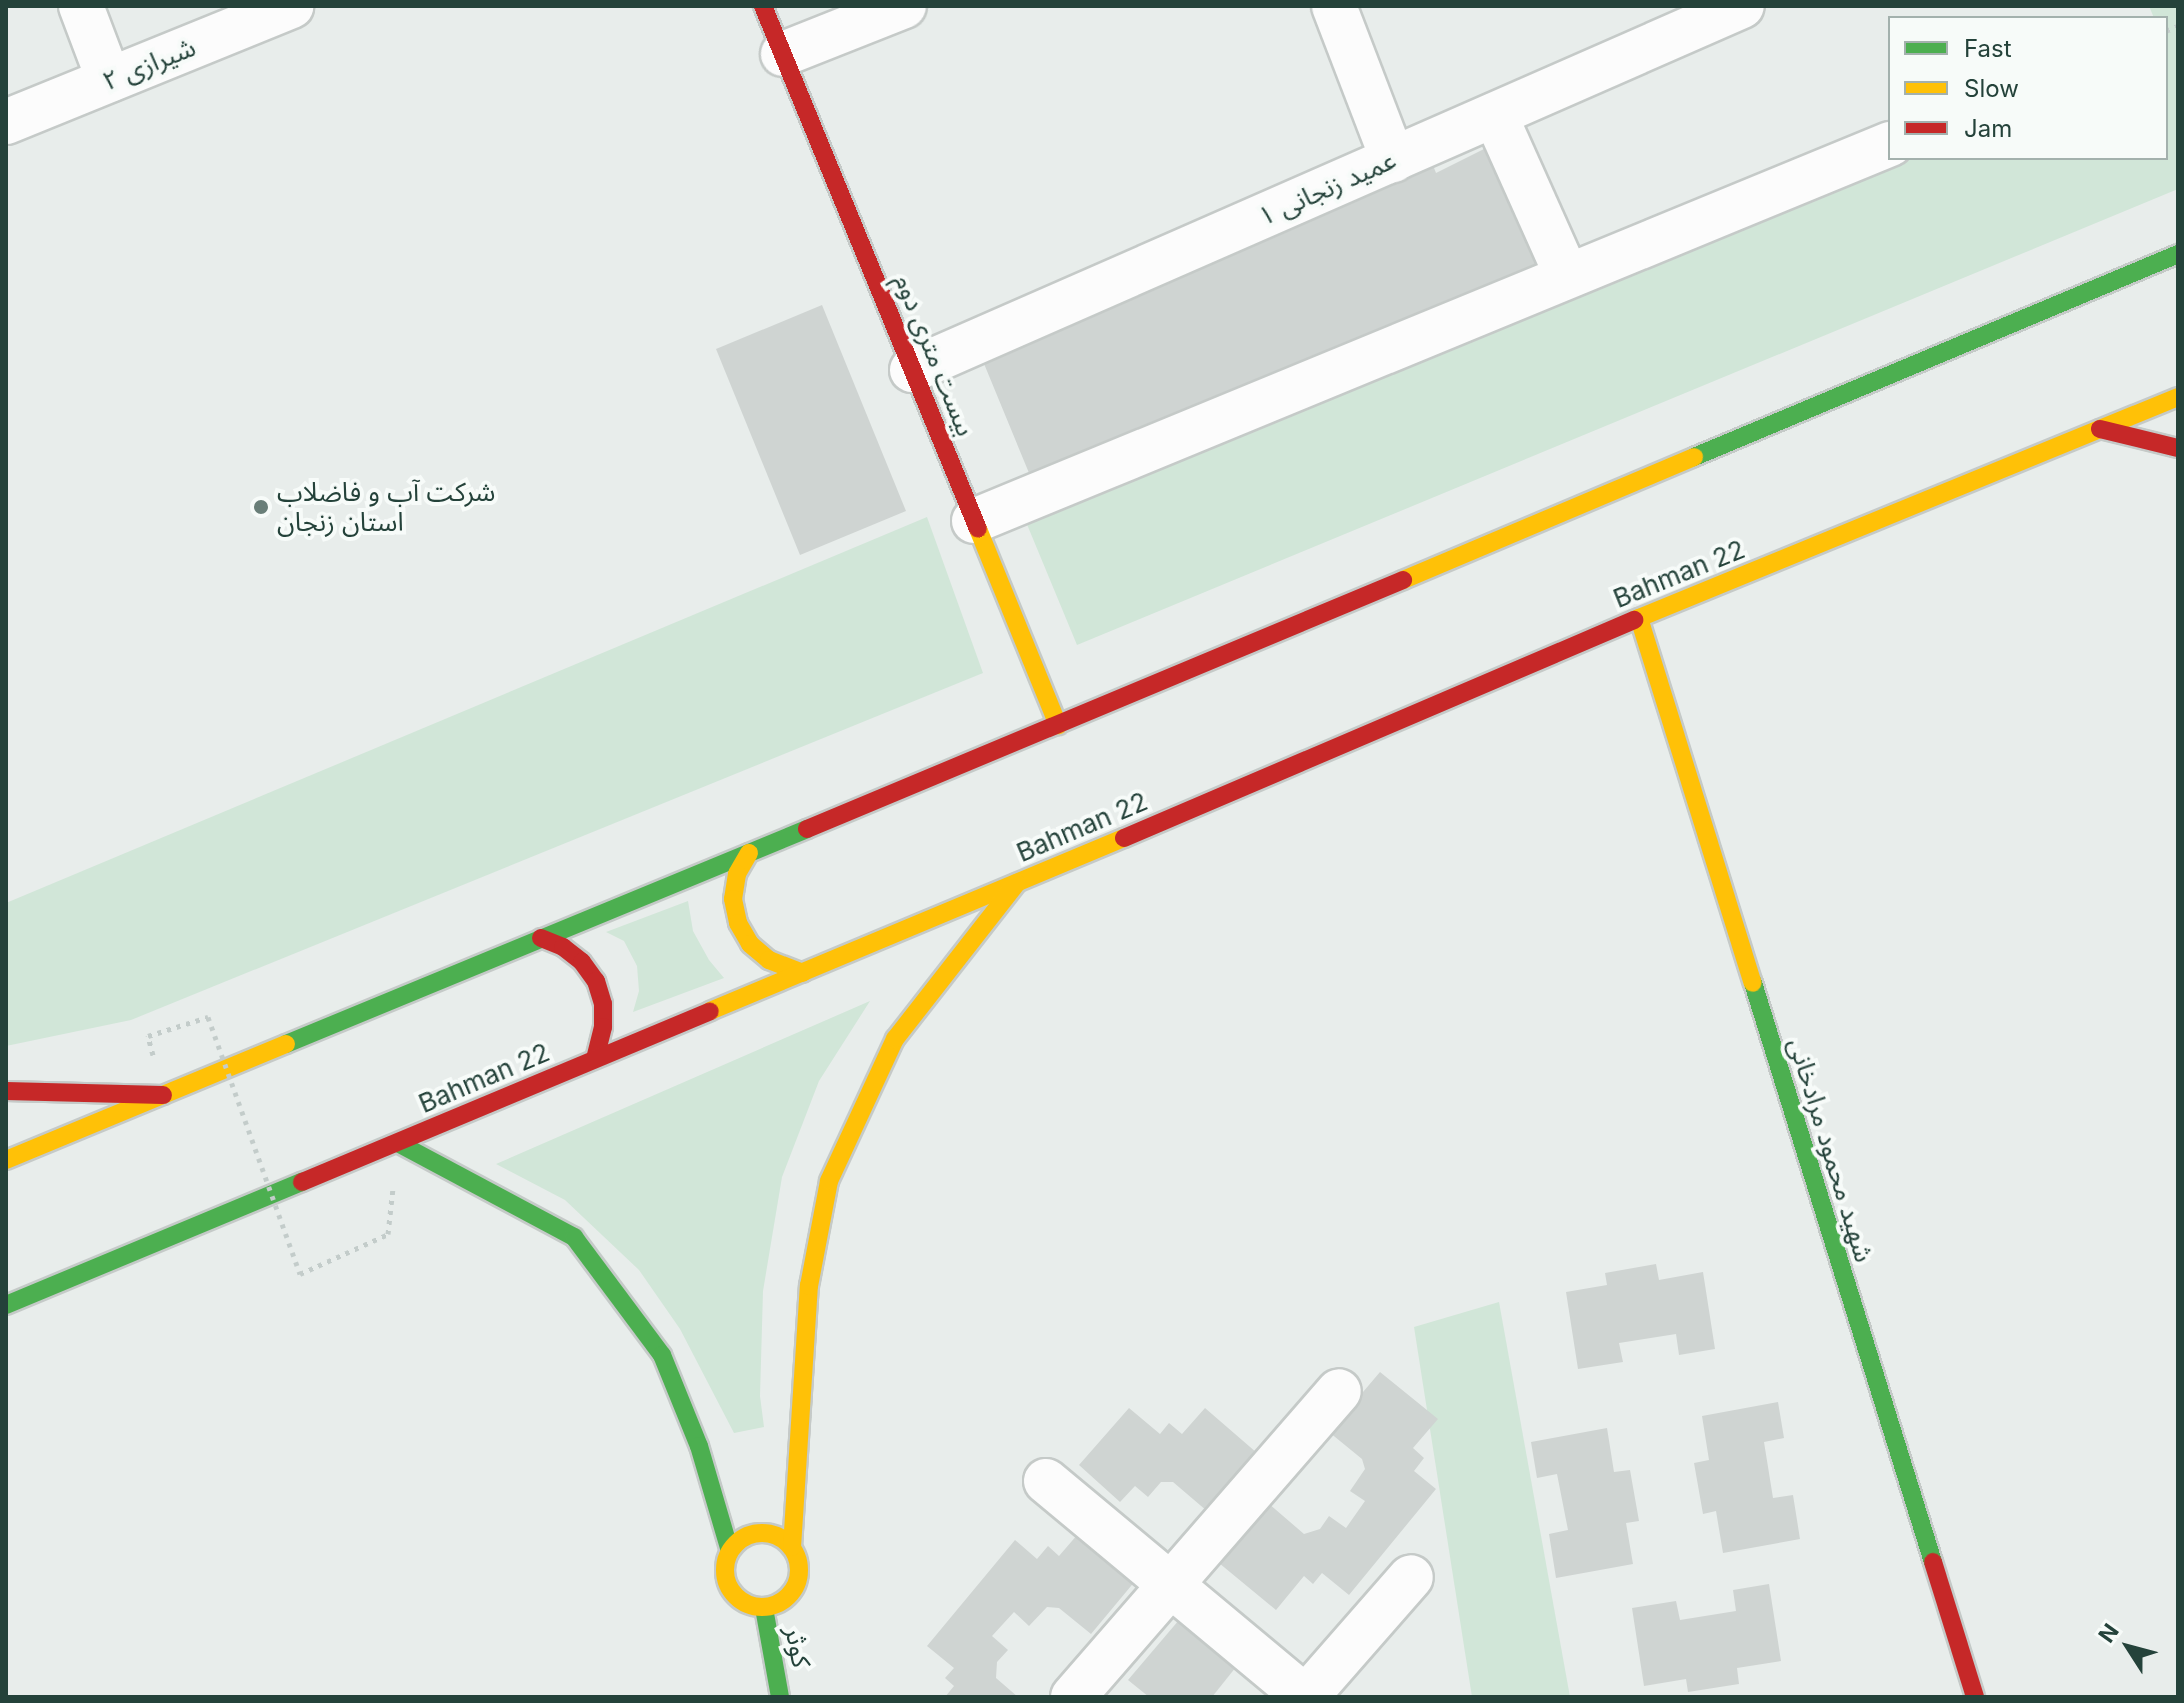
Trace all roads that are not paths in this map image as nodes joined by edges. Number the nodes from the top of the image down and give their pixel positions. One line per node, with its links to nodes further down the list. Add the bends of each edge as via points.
1 (81, 6): 8 (street)
2 (291, 6): 8 (street, شیرازی ۲)
3 (763, 6): 7 (main road, بیست متری دوم)
4 (904, 6): 7 (street)
5 (1334, 6): 12 (street)
6 (1742, 6): 9 (street, عمید زنجانی ۱)
7 (783, 54): 15 (main road, بیست متری دوم)
8 (109, 80): 10 (street, شیرازی ۲)
9 (1495, 115): 12 (street, عمید زنجانی ۱); 14 (street)
10 (6, 122)
11 (1888, 145): 14 (street)
12 (1393, 160): 15 (street, عمید زنجانی ۱)
13 (2178, 254): 21 (main road)
14 (1567, 276): 19 (street)
15 (912, 370): 19 (main road, بیست متری دوم)
16 (2178, 397): 17 (main road, Bahman 22)
17 (2100, 429): 18 (main road); 20 (main road, Bahman 22)
18 (2178, 448)
19 (974, 521): 21 (main road, بیست متری دوم)
20 (1639, 618): 23 (main road, Bahman 22); 42 (main road, شهید محمود مرادخانی)
21 (1058, 725): 22 (main road)
22 (749, 853): 24 (main road); 25 (main road, via 737,874 733,899 738,923 750,944 769,960)
23 (1017, 883): 25 (main road, Bahman 22); 34 (main road, via 895,1039 829,1181 809,1286)
24 (541, 938): 26 (main road, via 563,947 596,981 603,1027); 28 (main road)
25 (803, 973): 26 (main road, Bahman 22)
26 (595, 1058): 29 (main road, Bahman 22)
27 (6, 1091): 28 (main road)
28 (163, 1095): 30 (main road)
29 (398, 1143): 31 (main road, Bahman 22); 35 (main road, via 574,1237 662,1355 699,1446)
30 (6, 1160)
31 (6, 1305)
32 (1339, 1391): 37 (street)
33 (1046, 1481): 37 (street)
34 (792, 1547): 35 (main road, via 760,1532 737,1541); 38 (main road, via 799,1562 792,1593)
35 (730, 1551): 38 (main road, via 725,1566 734,1596)
36 (1411, 1577): 41 (street)
37 (1170, 1583): 40 (street); 41 (street)
38 (764, 1608): 39 (main road, کوثر)
39 (780, 1697)
40 (1073, 1697)
41 (1306, 1697)
42 (1975, 1697)

